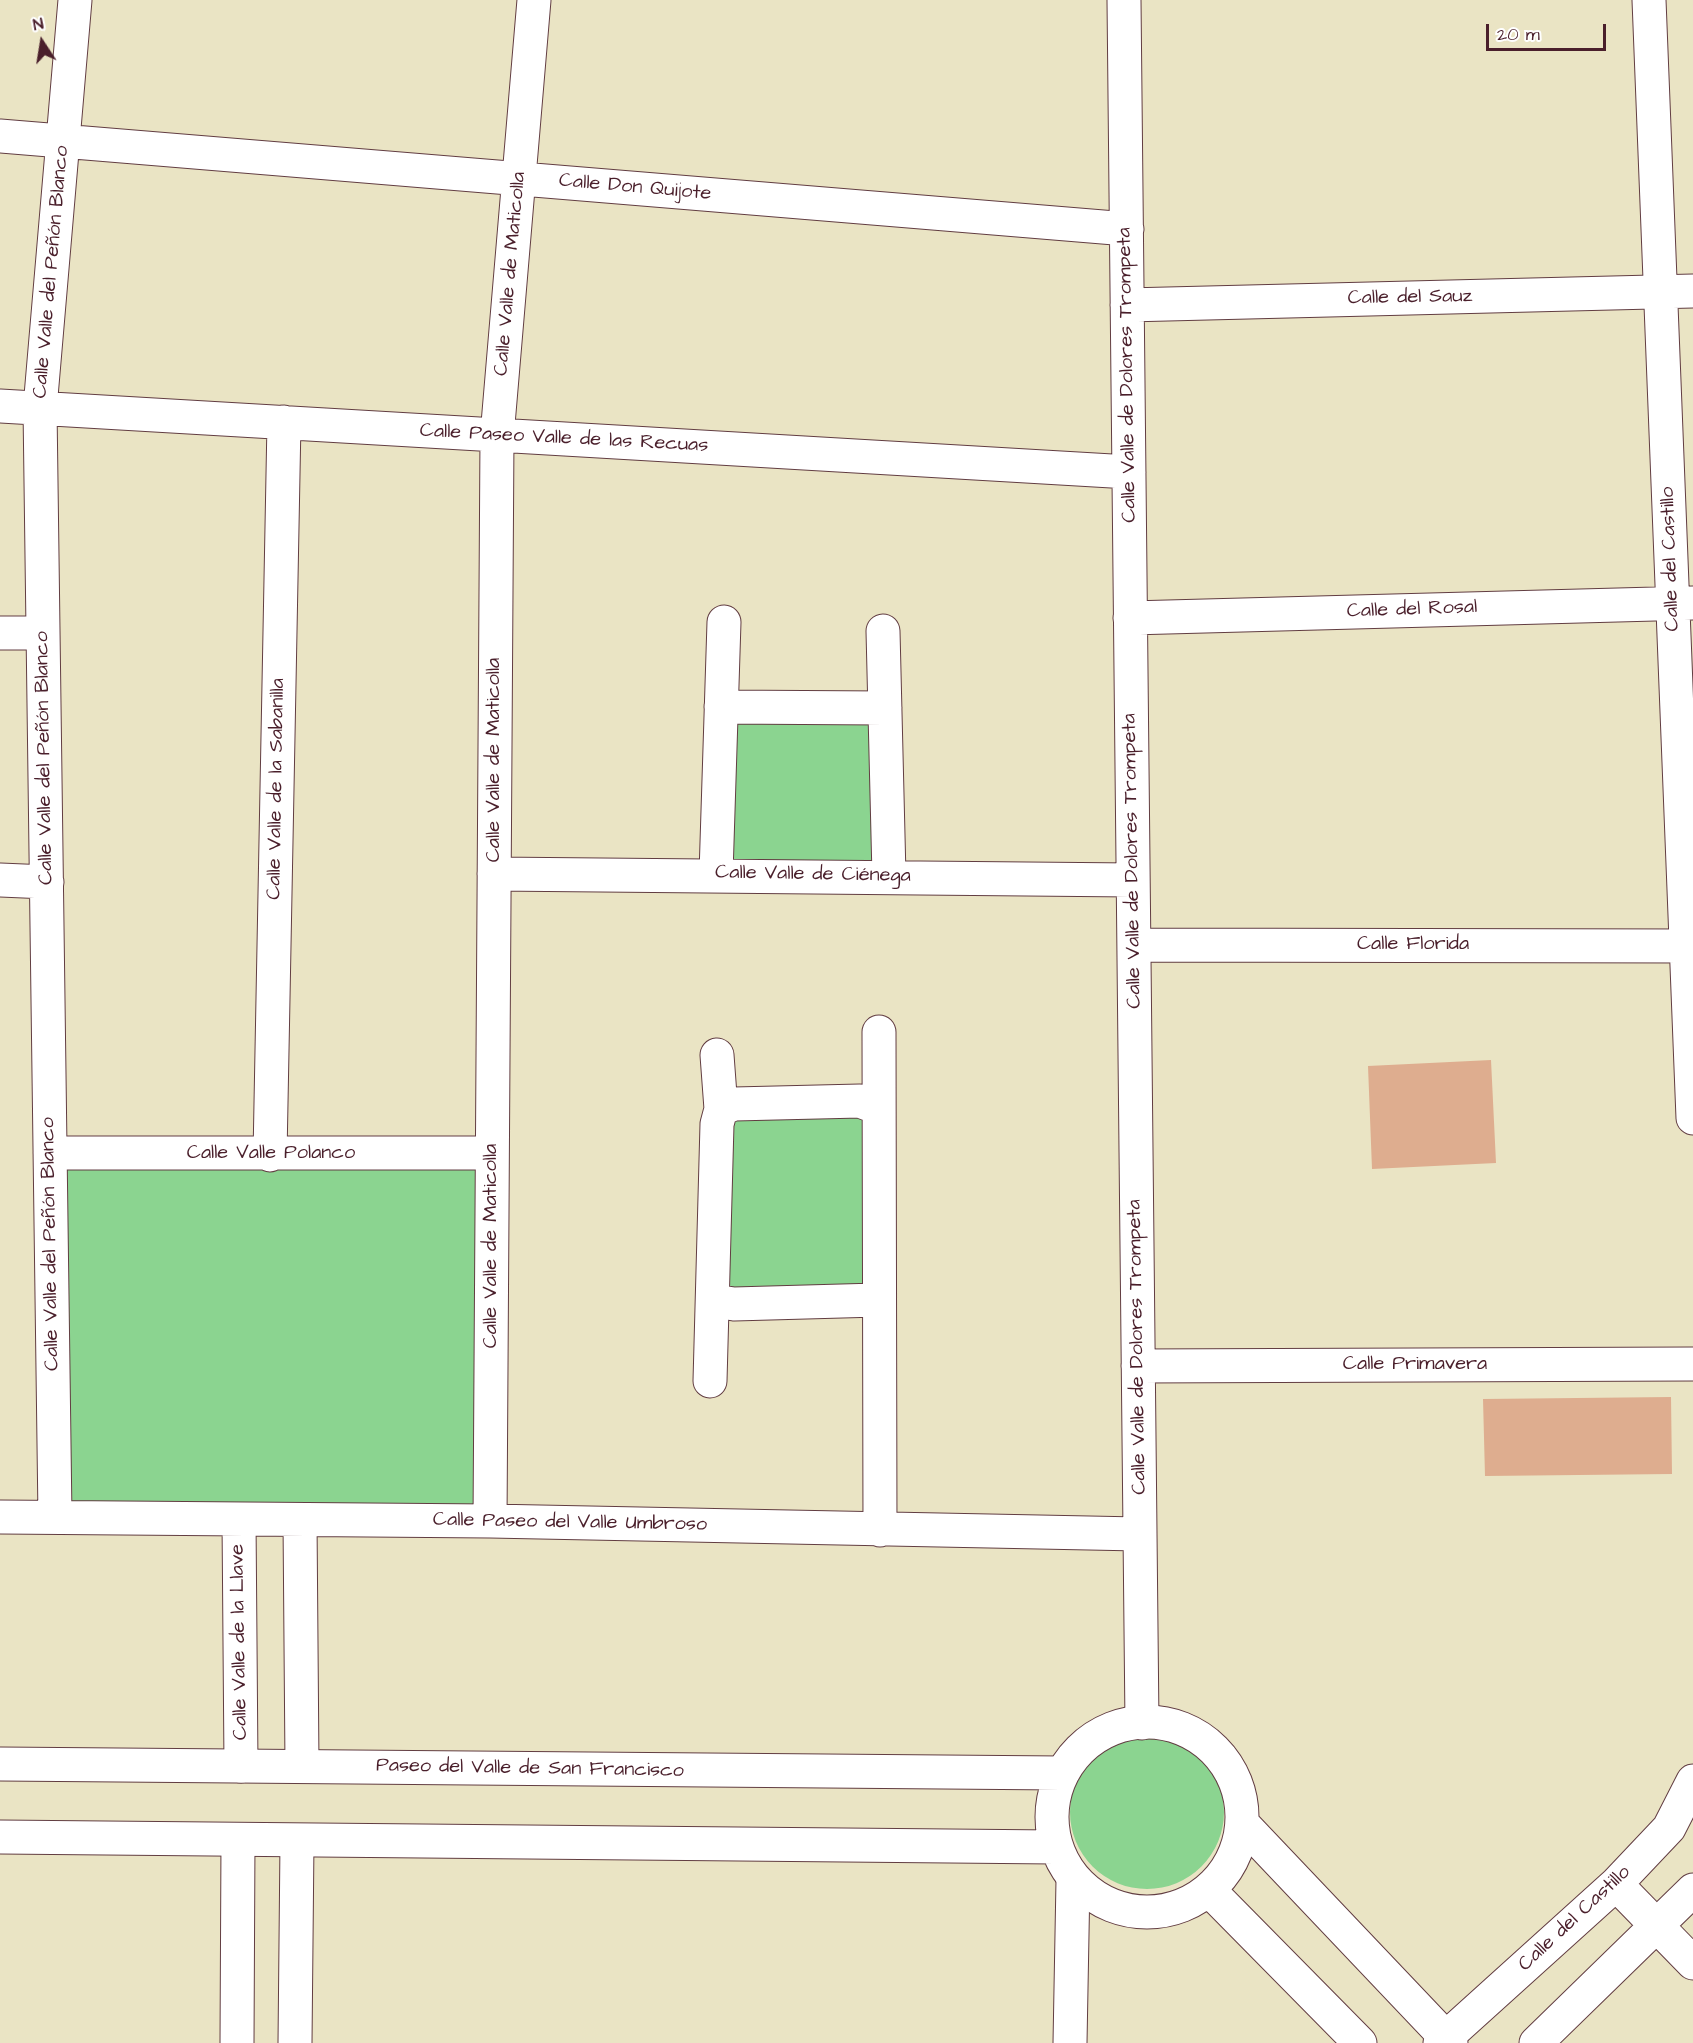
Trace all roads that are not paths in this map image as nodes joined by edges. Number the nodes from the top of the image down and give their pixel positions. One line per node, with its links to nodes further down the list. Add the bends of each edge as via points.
1 (75, 0): 6 (street, Calle Valle del Peñón Blanco)
2 (534, 0): 7 (street, Calle Valle de Maticolla)
3 (1124, 0): 8 (street, Calle Valle de Dolores Trompeta)
4 (1649, 0): 10 (street, Calle del Castillo)
5 (0, 136): 6 (street, Calle Don Quijote)
6 (63, 141): 7 (street, Calle Don Quijote); 13 (street, Calle Valle del Peñón Blanco)
7 (519, 178): 8 (street, Calle Don Quijote); 15 (street, Calle Valle de Maticolla)
8 (1127, 229): 11 (street, Calle Valle de Dolores Trompeta)
9 (1693, 291): 10 (street, Calle del Sauz)
10 (1660, 292): 11 (street, Calle del Sauz); 17 (street, Calle del Castillo)
11 (1127, 305): 16 (street, Calle Valle de Dolores Trompeta)
12 (0, 406): 13 (street, Calle Paseo Valle de las Recuas)
13 (40, 408): 14 (street, Calle Paseo Valle de las Recuas); 22 (street, Calle Valle del Peñón Blanco)
14 (284, 422): 15 (street, Calle Paseo Valle de las Recuas); 40 (street, Calle Valle de la Sabanilla)
15 (497, 436): 16 (street, Calle Paseo Valle de las Recuas); 25 (street, Calle Valle de Maticolla)
16 (1129, 472): 18 (street, Calle Valle de Dolores Trompeta)
17 (1683, 603): 18 (street, Calle del Rosal); 32 (street, Calle del Castillo)
18 (1130, 618): 29 (street, Calle Valle de Dolores Trompeta)
19 (724, 622): 23 (street)
20 (883, 631): 24 (street)
21 (0, 633): 22 (street)
22 (43, 633): 30 (street, Calle Valle del Peñón Blanco)
23 (721, 708): 24 (street); 26 (street)
24 (885, 708): 27 (street)
25 (494, 874): 26 (street, Calle Valle de Ciénega); 39 (street, Calle Valle de Maticolla)
26 (716, 874): 27 (street, Calle Valle de Ciénega)
27 (889, 876): 29 (street, Calle Valle de Ciénega)
28 (0, 880): 30 (street)
29 (1133, 880): 31 (street, Calle Valle de Dolores Trompeta)
30 (47, 882): 38 (street, Calle Valle del Peñón Blanco)
31 (1134, 945): 32 (street, Calle Florida); 44 (street, Calle Valle de Dolores Trompeta)
32 (1690, 945): 37 (street, Calle del Castillo)
33 (879, 1032): 35 (street)
34 (717, 1055): 36 (street)
35 (878, 1108): 36 (street, via 860,1101 734,1104); 41 (street)
36 (721, 1109): 42 (street, via 717,1124)
37 (1693, 1118)
38 (50, 1153): 40 (street, Calle Valle Polanco); 47 (street, Calle Valle del Peñón Blanco)
39 (492, 1153): 40 (street, Calle Valle Polanco); 50 (street, Calle Valle de Maticolla)
40 (270, 1155)
41 (878, 1300): 42 (street, via 734,1304); 51 (street)
42 (714, 1301): 45 (street)
43 (1693, 1364): 44 (street, Calle Primavera)
44 (1138, 1366): 52 (street, Calle Valle de Dolores Trompeta)
45 (710, 1381)
46 (0, 1517): 47 (street, Calle Paseo del Valle Umbroso)
47 (55, 1517): 48 (street, Calle Paseo del Valle Umbroso)
48 (239, 1519): 49 (street, Calle Paseo del Valle Umbroso); 55 (street, Calle Valle de la Llave)
49 (300, 1520): 50 (street, Calle Paseo del Valle Umbroso); 56 (street)
50 (490, 1521): 51 (street, Calle Paseo del Valle Umbroso)
51 (880, 1530): 52 (street, Calle Paseo del Valle Umbroso)
52 (1139, 1534): 53 (street, Calle Valle de Dolores Trompeta)
53 (1142, 1723): 57 (street, via 1117,1725 1084,1744); 59 (street, via 1155,1721 1191,1731 1220,1754 1239,1787)
54 (0, 1764): 55 (street, Paseo del Valle de San Francisco)
55 (241, 1766): 56 (street, Paseo del Valle de San Francisco)
56 (302, 1767): 57 (street, Paseo del Valle de San Francisco)
57 (1061, 1773): 63 (street, via 1051,1809)
58 (1693, 1781): 65 (street, Calle del Castillo, via 1669,1828)
59 (1243, 1824): 66 (street, via 1233,1860); 70 (street)
60 (0, 1837): 61 (street)
61 (238, 1840): 62 (street); 71 (street)
62 (297, 1841): 63 (street); 72 (street)
63 (1055, 1847): 64 (street)
64 (1073, 1880): 66 (street, via 1103,1903 1139,1912 1177,1908); 73 (street)
65 (1616, 1884): 68 (street); 70 (street, Calle del Castillo)
66 (1209, 1890): 74 (street)
67 (1693, 1890): 68 (street)
68 (1656, 1927): 69 (street); 75 (street)
69 (1693, 1963)
70 (1446, 2041)
71 (237, 2043)
72 (295, 2043)
73 (1070, 2043)
74 (1360, 2043)
75 (1536, 2043)

